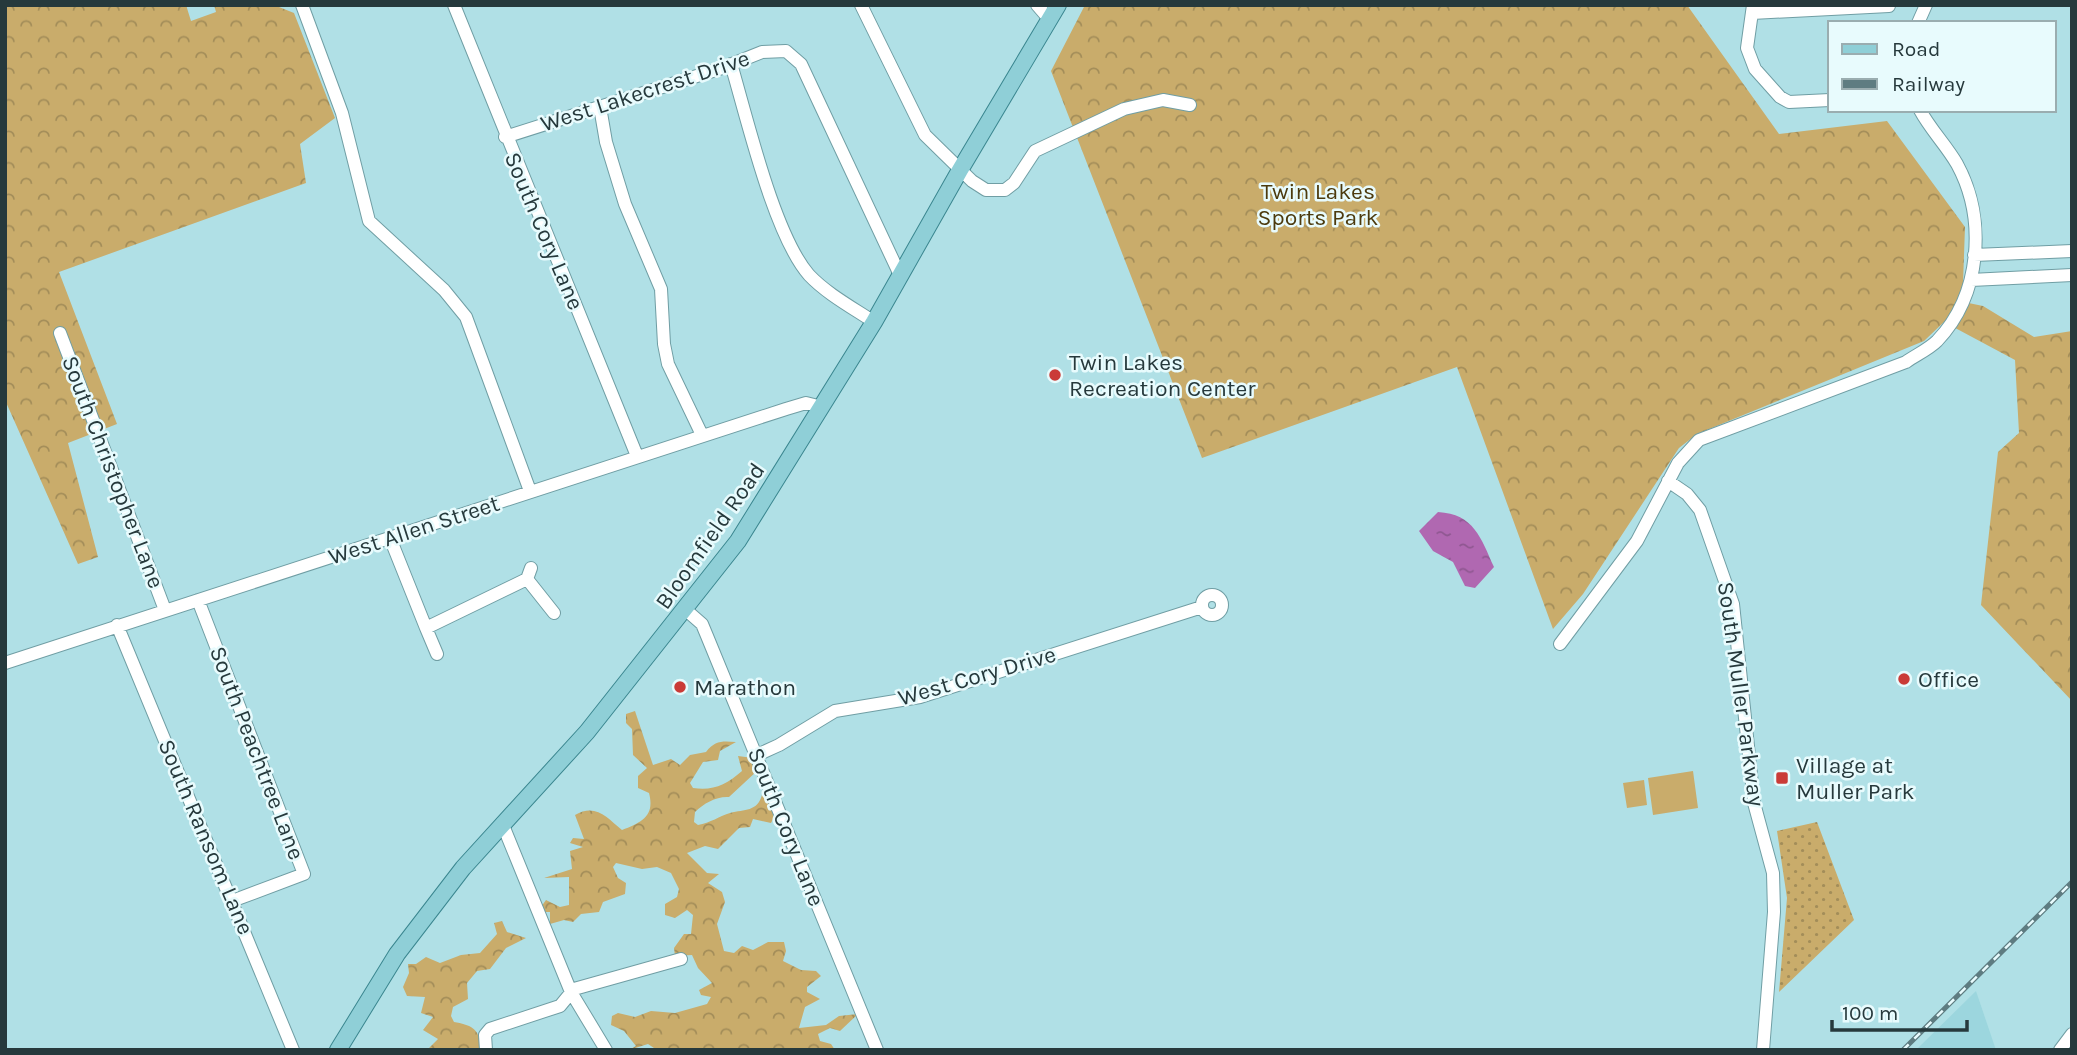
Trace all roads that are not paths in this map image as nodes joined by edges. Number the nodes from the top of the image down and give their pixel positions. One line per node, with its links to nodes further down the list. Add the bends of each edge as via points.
1 (302, 5): 29 (street, via 342,113 369,221 444,290 466,317)
2 (453, 5): 16 (street, South Cory Lane)
3 (861, 5): 17 (street, via 925,135)
4 (1037, 5): 9 (street)
5 (1058, 5): 9 (main road, Bloomfield Road)
6 (1926, 5): 10 (street)
7 (1888, 6): 8 (street)
8 (1753, 9): 12 (street, via 1749,58 1780,97 1793,103)
9 (1050, 20): 17 (main road, Bloomfield Road)
10 (1919, 21)
11 (732, 64): 14 (street, West Lakecrest Drive); 20 (street, West Lakecrest Drive, via 772,49 786,51 801,64); 23 (street, via 771,196 803,266 820,284)
12 (1828, 100)
13 (1190, 105): 17 (street, via 1163,100 1124,108 1035,151 1014,183 1002,192 980,187)
14 (600, 107): 16 (street, West Lakecrest Drive); 26 (street, via 625,204 661,289 668,365)
15 (1921, 112): 19 (street, via 1957,164 1971,199 1976,222)
16 (505, 138): 27 (street, South Cory Lane)
17 (960, 170): 20 (main road, Bloomfield Road)
18 (2072, 251): 19 (street)
19 (1974, 255): 22 (street)
20 (900, 275): 23 (main road, Bloomfield Road)
21 (2072, 275): 22 (street)
22 (1971, 281): 28 (street, via 1952,322 1936,343 1890,369 1709,435 1684,456)
23 (874, 322): 25 (main road, Bloomfield Road)
24 (60, 333): 33 (street, South Christopher Lane)
25 (822, 407): 26 (street, West Allen Street, via 806,403); 34 (main road, Bloomfield Road, via 738,541)
26 (702, 435): 27 (street, West Allen Street)
27 (637, 456): 29 (street, West Allen Street)
28 (1668, 481): 38 (street, via 1637,541); 52 (street, South Muller Parkway, via 1700,510 1733,604 1754,803 1773,873)
29 (530, 491): 30 (street, West Allen Street)
30 (390, 538): 31 (street, West Allen Street); 37 (street)
31 (198, 600): 33 (street, West Allen Street); 43 (street, South Peachtree Lane, via 304,874)
32 (1202, 607): 41 (street, West Cory Drive, via 920,697 835,711)
33 (165, 610): 36 (street, West Allen Street)
34 (686, 610): 41 (street, South Cory Lane, via 702,624); 42 (main road, Bloomfield Road, via 587,732)
35 (554, 614): 37 (street, via 529,573)
36 (117, 625): 40 (street, West Allen Street); 43 (street, South Ransom Lane)
37 (426, 628): 39 (street)
38 (1560, 644)
39 (437, 654)
40 (5, 663)
41 (757, 755): 51 (street, South Cory Lane)
42 (502, 823): 45 (street); 49 (main road, Bloomfield Road, via 397,954)
43 (232, 901): 48 (street, South Ransom Lane)
44 (681, 959): 45 (street)
45 (571, 992): 47 (street, via 560,1006 491,1029 485,1035); 50 (street)
46 (2072, 1034): 53 (street)
47 (486, 1049)
48 (293, 1050)
49 (338, 1050)
50 (606, 1050)
51 (877, 1050)
52 (1763, 1050)
53 (2060, 1050)

